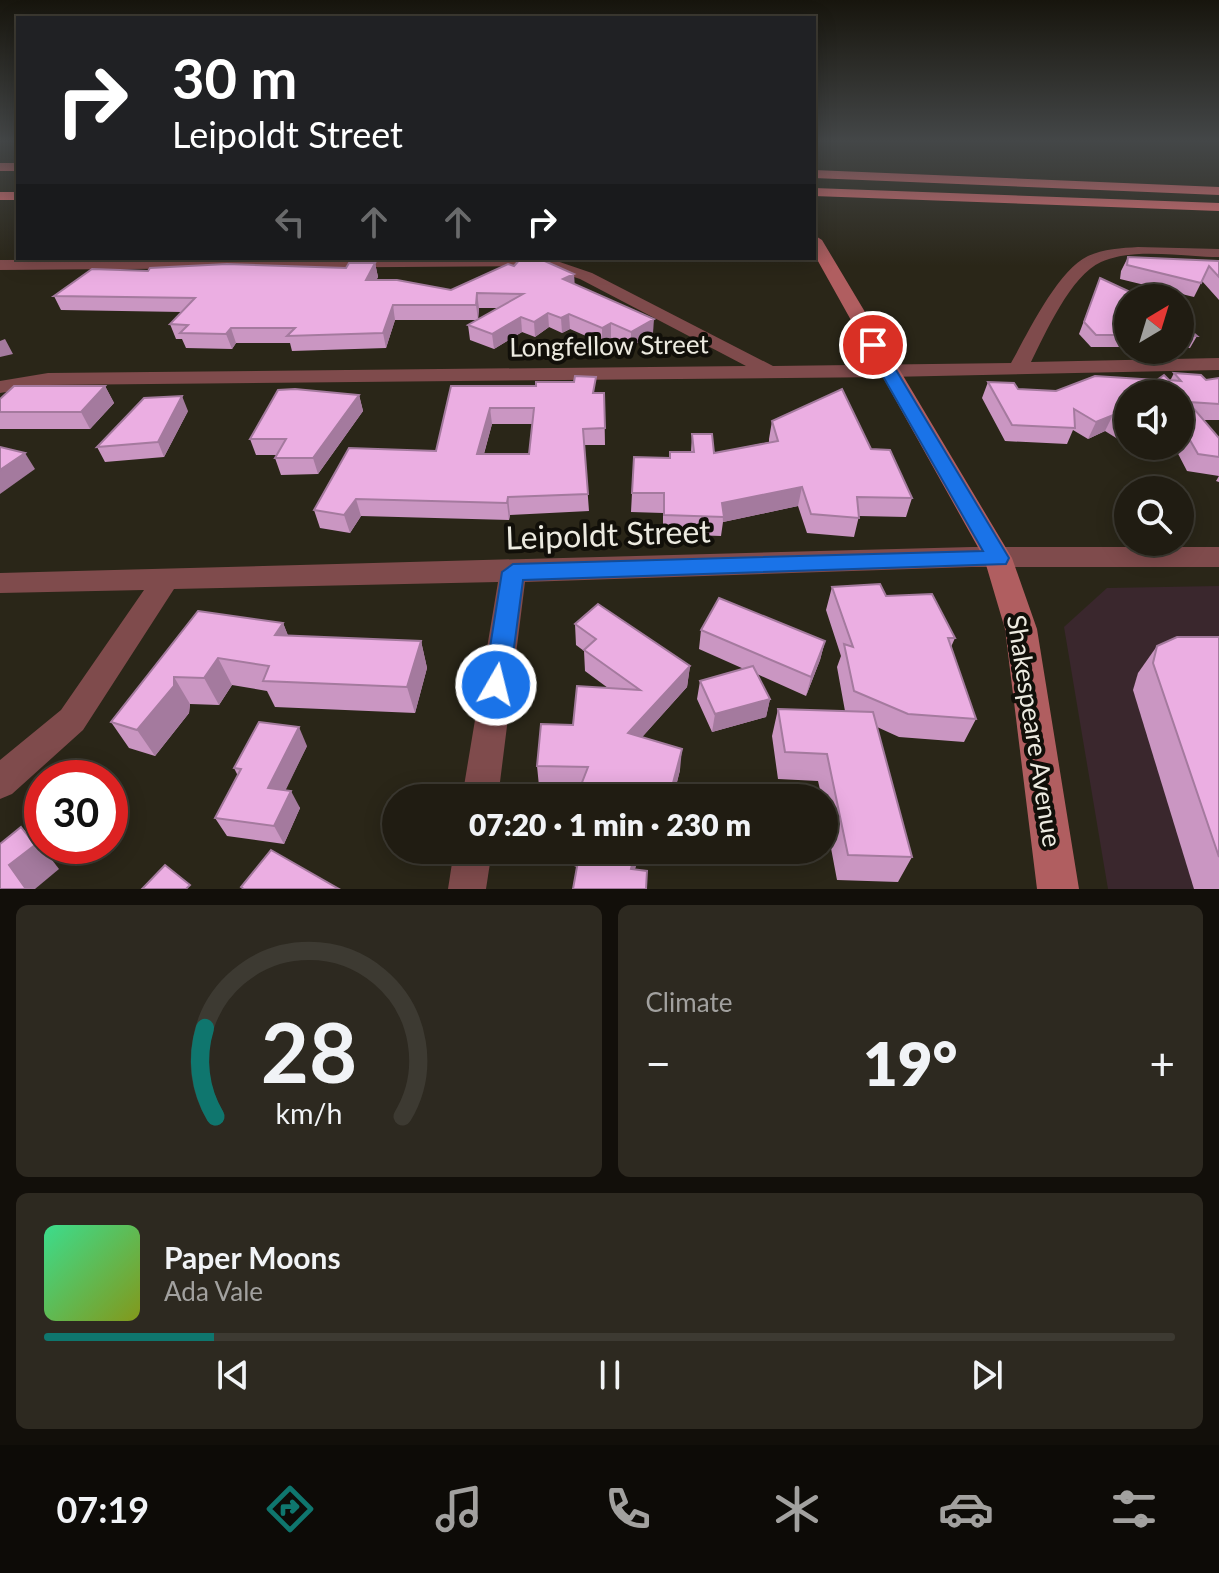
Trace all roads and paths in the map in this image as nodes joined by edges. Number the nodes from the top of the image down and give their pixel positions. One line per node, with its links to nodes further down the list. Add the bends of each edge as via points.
1 (1016, 182): 2 (highway)
2 (1219, 191)
3 (816, 192): 4 (highway)
4 (1219, 207)
5 (816, 244): 13 (street, Shakespeare Avenue)
6 (1219, 253): 11 (street, via 1094,259 1042,322)
7 (0, 265): 8 (street)
8 (60, 265): 9 (street); 12 (street, via 542,261 586,276)
9 (0, 281)
10 (1219, 364): 11 (street, Longfellow Street)
11 (1019, 366): 13 (street, Longfellow Street)
12 (766, 370): 13 (street, Longfellow Street); 14 (street, Longfellow Street, via 88,378)
13 (888, 371): 16 (street, Shakespeare Avenue)
14 (0, 387)
15 (1219, 557): 16 (street, Leipoldt Street)
16 (998, 558): 17 (street, Leipoldt Street); 24 (street, Shakespeare Avenue, via 1021,629)
17 (513, 572): 18 (street, Leipoldt Street); 21 (street)
18 (166, 580): 19 (street, Leipoldt Street); 20 (street, via 72,720)
19 (0, 583)
20 (0, 782)
21 (482, 784)
22 (471, 864): 23 (street)
23 (467, 889)
24 (1058, 889)

